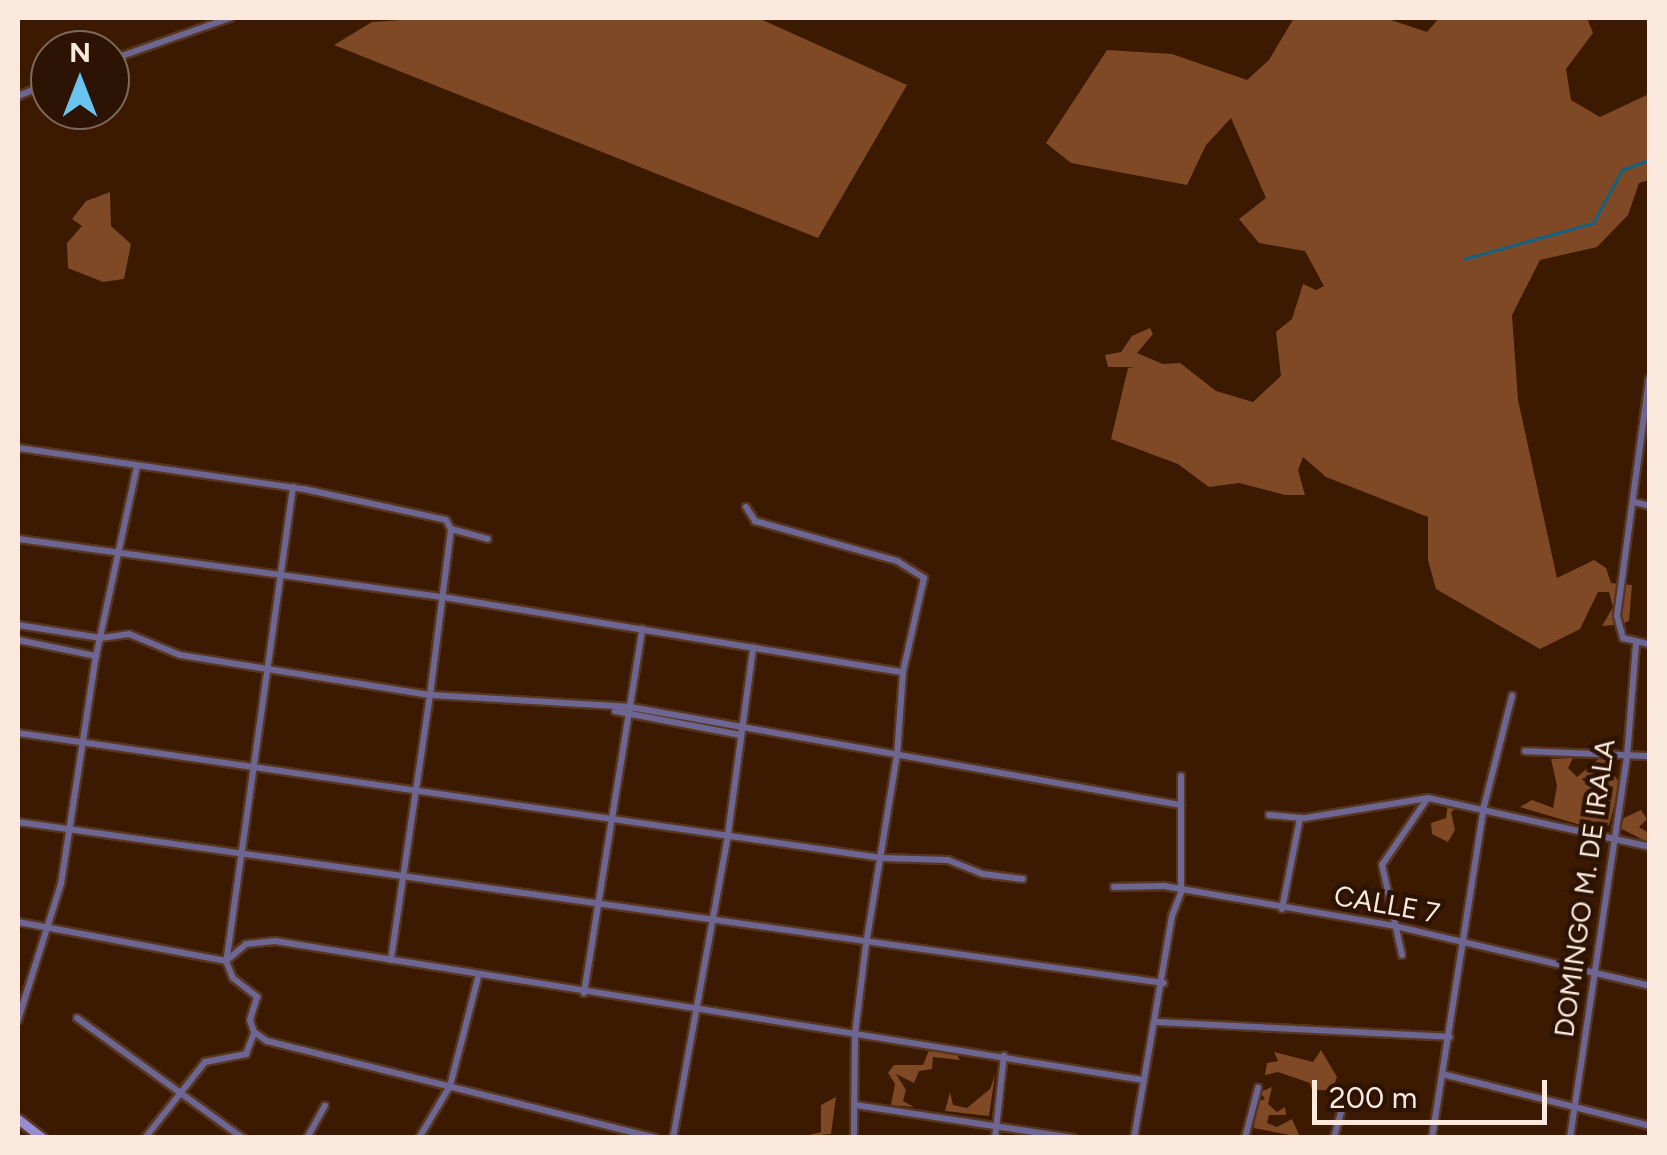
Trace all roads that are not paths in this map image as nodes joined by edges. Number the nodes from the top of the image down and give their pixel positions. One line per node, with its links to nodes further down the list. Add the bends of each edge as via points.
1 (230, 18): 2 (street)
2 (212, 20): 3 (street)
3 (130, 52)
4 (1648, 379): 8 (street)
5 (18, 448): 6 (street)
6 (137, 466): 7 (street); 14 (street)
7 (292, 488): 11 (street, via 446,520); 15 (street)
8 (1634, 502): 9 (street); 21 (street, via 1617,616 1623,638)
9 (1650, 506)
10 (746, 507): 26 (street, via 755,521 897,561 924,578)
11 (451, 529): 13 (street); 16 (street)
12 (18, 539): 14 (street)
13 (488, 539)
14 (119, 554): 15 (street); 19 (street)
15 (281, 577): 16 (street); 25 (street)
16 (443, 597): 18 (street); 27 (street)
17 (18, 625): 19 (street)
18 (642, 629): 23 (street); 29 (street)
19 (100, 638): 24 (street); 25 (street, via 129,634 180,654)
20 (18, 640): 24 (street)
21 (1636, 643): 22 (street); 38 (street, DOMINGO M. DE IRALA)
22 (1650, 644)
23 (754, 648): 26 (street); 32 (street)
24 (96, 656): 35 (street)
25 (269, 670): 27 (street); 40 (street)
26 (903, 672): 37 (street)
27 (430, 695): 30 (street); 42 (street)
28 (1512, 696): 45 (street)
29 (630, 707): 30 (street); 31 (street); 32 (street)
30 (614, 711): 31 (street)
31 (628, 718): 34 (street); 47 (street)
32 (743, 725): 34 (street); 37 (street)
33 (18, 734): 35 (street)
34 (742, 736): 51 (street)
35 (84, 745): 40 (street); 50 (street)
36 (1525, 752): 38 (street)
37 (897, 756): 44 (street); 55 (street)
38 (1627, 756): 39 (street); 52 (street, DOMINGO M. DE IRALA)
39 (1650, 756)
40 (253, 766): 42 (street); 54 (street)
41 (1180, 776): 44 (street)
42 (417, 790): 47 (street); 56 (street)
43 (1428, 798): 45 (street); 48 (street); 64 (street, via 1382,865)
44 (1181, 805): 59 (street)
45 (1484, 806): 52 (street); 66 (street)
46 (1269, 816): 48 (street)
47 (611, 818): 51 (street); 60 (street)
48 (1300, 818): 61 (street)
49 (18, 822): 50 (street)
50 (70, 830): 54 (street); 65 (street)
51 (728, 834): 55 (street); 62 (street)
52 (1614, 838): 53 (street); 71 (street, DOMINGO M. DE IRALA)
53 (1650, 847)
54 (242, 857): 56 (street); 70 (street)
55 (882, 858): 57 (street, via 948,860); 67 (street)
56 (403, 878): 60 (street); 69 (street)
57 (1023, 880)
58 (1114, 887): 59 (street, CALLE 7)
59 (1181, 892): 61 (street, CALLE 7); 73 (street)
60 (600, 907): 62 (street); 75 (street)
61 (1282, 909): 64 (street, CALLE 7)
62 (713, 921): 67 (street); 76 (street)
63 (18, 922): 65 (street)
64 (1395, 926): 66 (street, CALLE 7); 68 (street)
65 (48, 930): 70 (street); 78 (street)
66 (1462, 940): 71 (street, CALLE 7); 82 (street)
67 (866, 944): 73 (street); 81 (street)
68 (1402, 956)
69 (390, 960): 70 (street, via 256,942); 72 (street)
70 (226, 961): 80 (street, via 233,978 257,997 250,1020)
71 (1595, 972): 74 (street, CALLE 7); 91 (street, DOMINGO M. DE IRALA)
72 (478, 978): 75 (street); 86 (street)
73 (1164, 984): 79 (street)
74 (1650, 986)
75 (584, 993): 76 (street)
76 (698, 1012): 81 (street); 103 (street)
77 (76, 1018): 88 (street)
78 (18, 1020)
79 (1155, 1022): 82 (street); 85 (street)
80 (254, 1032): 86 (street, via 267,1041); 88 (street, via 246,1054 212,1058)
81 (855, 1034): 83 (street); 89 (street)
82 (1450, 1037): 84 (street)
83 (1004, 1056): 85 (street); 94 (street)
84 (1446, 1075): 91 (street); 110 (street)
85 (1143, 1080): 107 (street)
86 (450, 1086): 96 (street); 101 (street)
87 (1258, 1088): 108 (street)
88 (180, 1092): 98 (street); 99 (street)
89 (855, 1105): 94 (street); 104 (street)
90 (325, 1106): 100 (street)
91 (1576, 1106): 95 (street); 111 (street, DOMINGO M. DE IRALA)
92 (1342, 1109): 109 (street)
93 (18, 1119): 97 (street)
94 (997, 1124): 105 (street); 106 (street)
95 (1650, 1126)
96 (635, 1136): 102 (street)
97 (42, 1138)
98 (145, 1138)
99 (243, 1138)
100 (308, 1138)
101 (419, 1138)
102 (655, 1138)
103 (673, 1138)
104 (854, 1138)
105 (995, 1138)
106 (1074, 1138)
107 (1134, 1138)
108 (1245, 1138)
109 (1334, 1138)
110 (1432, 1138)
111 (1570, 1138)

